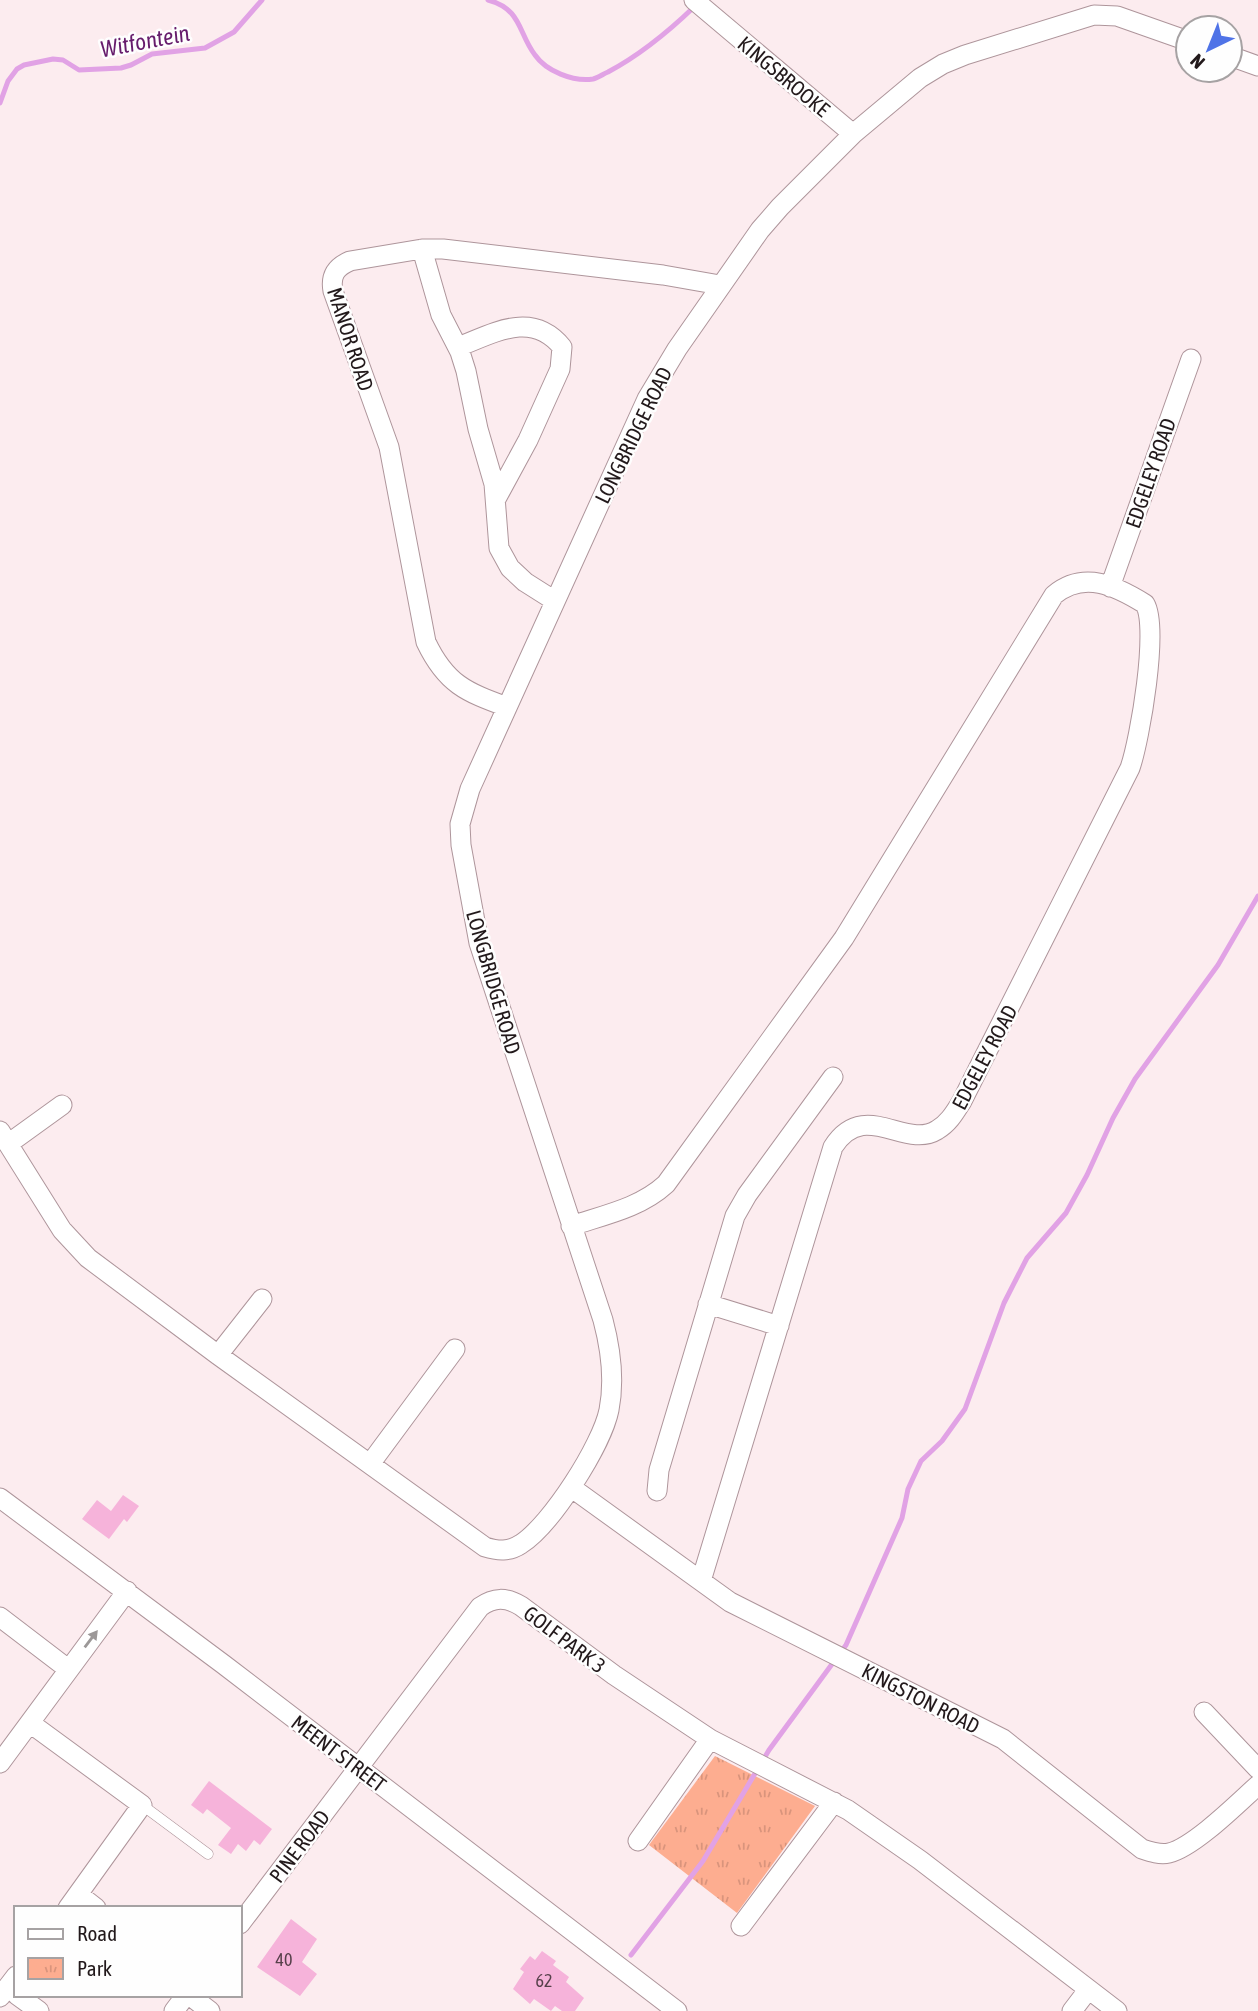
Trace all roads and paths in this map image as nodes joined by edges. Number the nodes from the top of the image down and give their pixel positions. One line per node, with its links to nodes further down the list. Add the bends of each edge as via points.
1 (694, 0): 3 (street, KINGSBROOKE)
2 (1174, 36): 3 (street, LONGBRIDGE ROAD, via 1117,16 1084,18 943,64)
3 (853, 134): 5 (street, LONGBRIDGE ROAD, via 780,206)
4 (422, 249): 5 (street, MANOR ROAD, via 492,253); 6 (street, via 441,314); 11 (street, MANOR ROAD, via 350,261 340,265 331,281 389,447 426,642 436,664 457,685)
5 (720, 285): 10 (street, LONGBRIDGE ROAD, via 660,374)
6 (458, 347): 8 (street); 8 (street, via 499,330 532,327 562,347 560,369)
7 (1191, 359): 9 (street, EDGELEY ROAD)
8 (496, 499): 10 (street, via 499,548 510,568)
9 (1110, 587): 15 (street, EDGELEY ROAD, via 1073,583 1054,595 844,938 666,1184 639,1203); 18 (street, EDGELEY ROAD, via 1145,604 1151,617 1140,731 1123,786 949,1120 936,1131 918,1135 859,1126 832,1147)
10 (555, 601): 11 (street, LONGBRIDGE ROAD)
11 (507, 707): 15 (street, LONGBRIDGE ROAD, via 470,789 460,824 461,845 479,943)
12 (833, 1077): 17 (street, via 735,1216)
13 (62, 1105): 14 (street)
14 (4, 1138): 20 (street, LONGBRIDGE ROAD, via 75,1245)
15 (571, 1226): 22 (street, LONGBRIDGE ROAD, via 603,1320 612,1374 608,1415)
16 (262, 1299): 20 (street)
17 (708, 1304): 18 (street); 23 (street, via 659,1470)
18 (779, 1326): 25 (street, EDGELEY ROAD)
19 (455, 1349): 21 (street)
20 (218, 1355): 21 (street, LONGBRIDGE ROAD)
21 (370, 1464): 22 (street, LONGBRIDGE ROAD, via 485,1547 498,1551 532,1536)
22 (572, 1488): 25 (street, KINGSTON ROAD)
23 (657, 1491)
24 (0, 1497): 26 (street, MEENT STREET)
25 (701, 1581): 35 (street, KINGSTON ROAD, via 730,1602 1003,1739 1142,1849 1169,1853 1186,1844)
26 (127, 1591): 28 (street, one-way to 26); 33 (street, MEENT STREET)
27 (0, 1617): 28 (street)
28 (68, 1669): 30 (street)
29 (1204, 1712): 34 (street)
30 (30, 1723): 32 (street); 37 (street)
31 (710, 1739): 33 (street, GOLF PARK 3, via 521,1606 495,1599 480,1607); 36 (street, GOLF PARK 3); 38 (street)
32 (0, 1763)
33 (358, 1768): 41 (street, PINE ROAD); 50 (street, MEENT STREET)
34 (1258, 1769)
35 (1258, 1785)
36 (834, 1802): 42 (street); 43 (street, GOLF PARK 3, via 920,1860)
37 (142, 1805): 39 (lane); 40 (street)
38 (638, 1841)
39 (208, 1854)
40 (73, 1901)
41 (242, 1921)
42 (741, 1926)
43 (1088, 1990): 51 (street); 52 (street, GOLF PARK 3)
44 (20, 1997): 47 (street)
45 (185, 1997): 48 (street)
46 (190, 1997): 49 (street)
47 (39, 2011)
48 (174, 2011)
49 (210, 2011)
50 (677, 2011)
51 (1072, 2011)
52 (1117, 2011)

